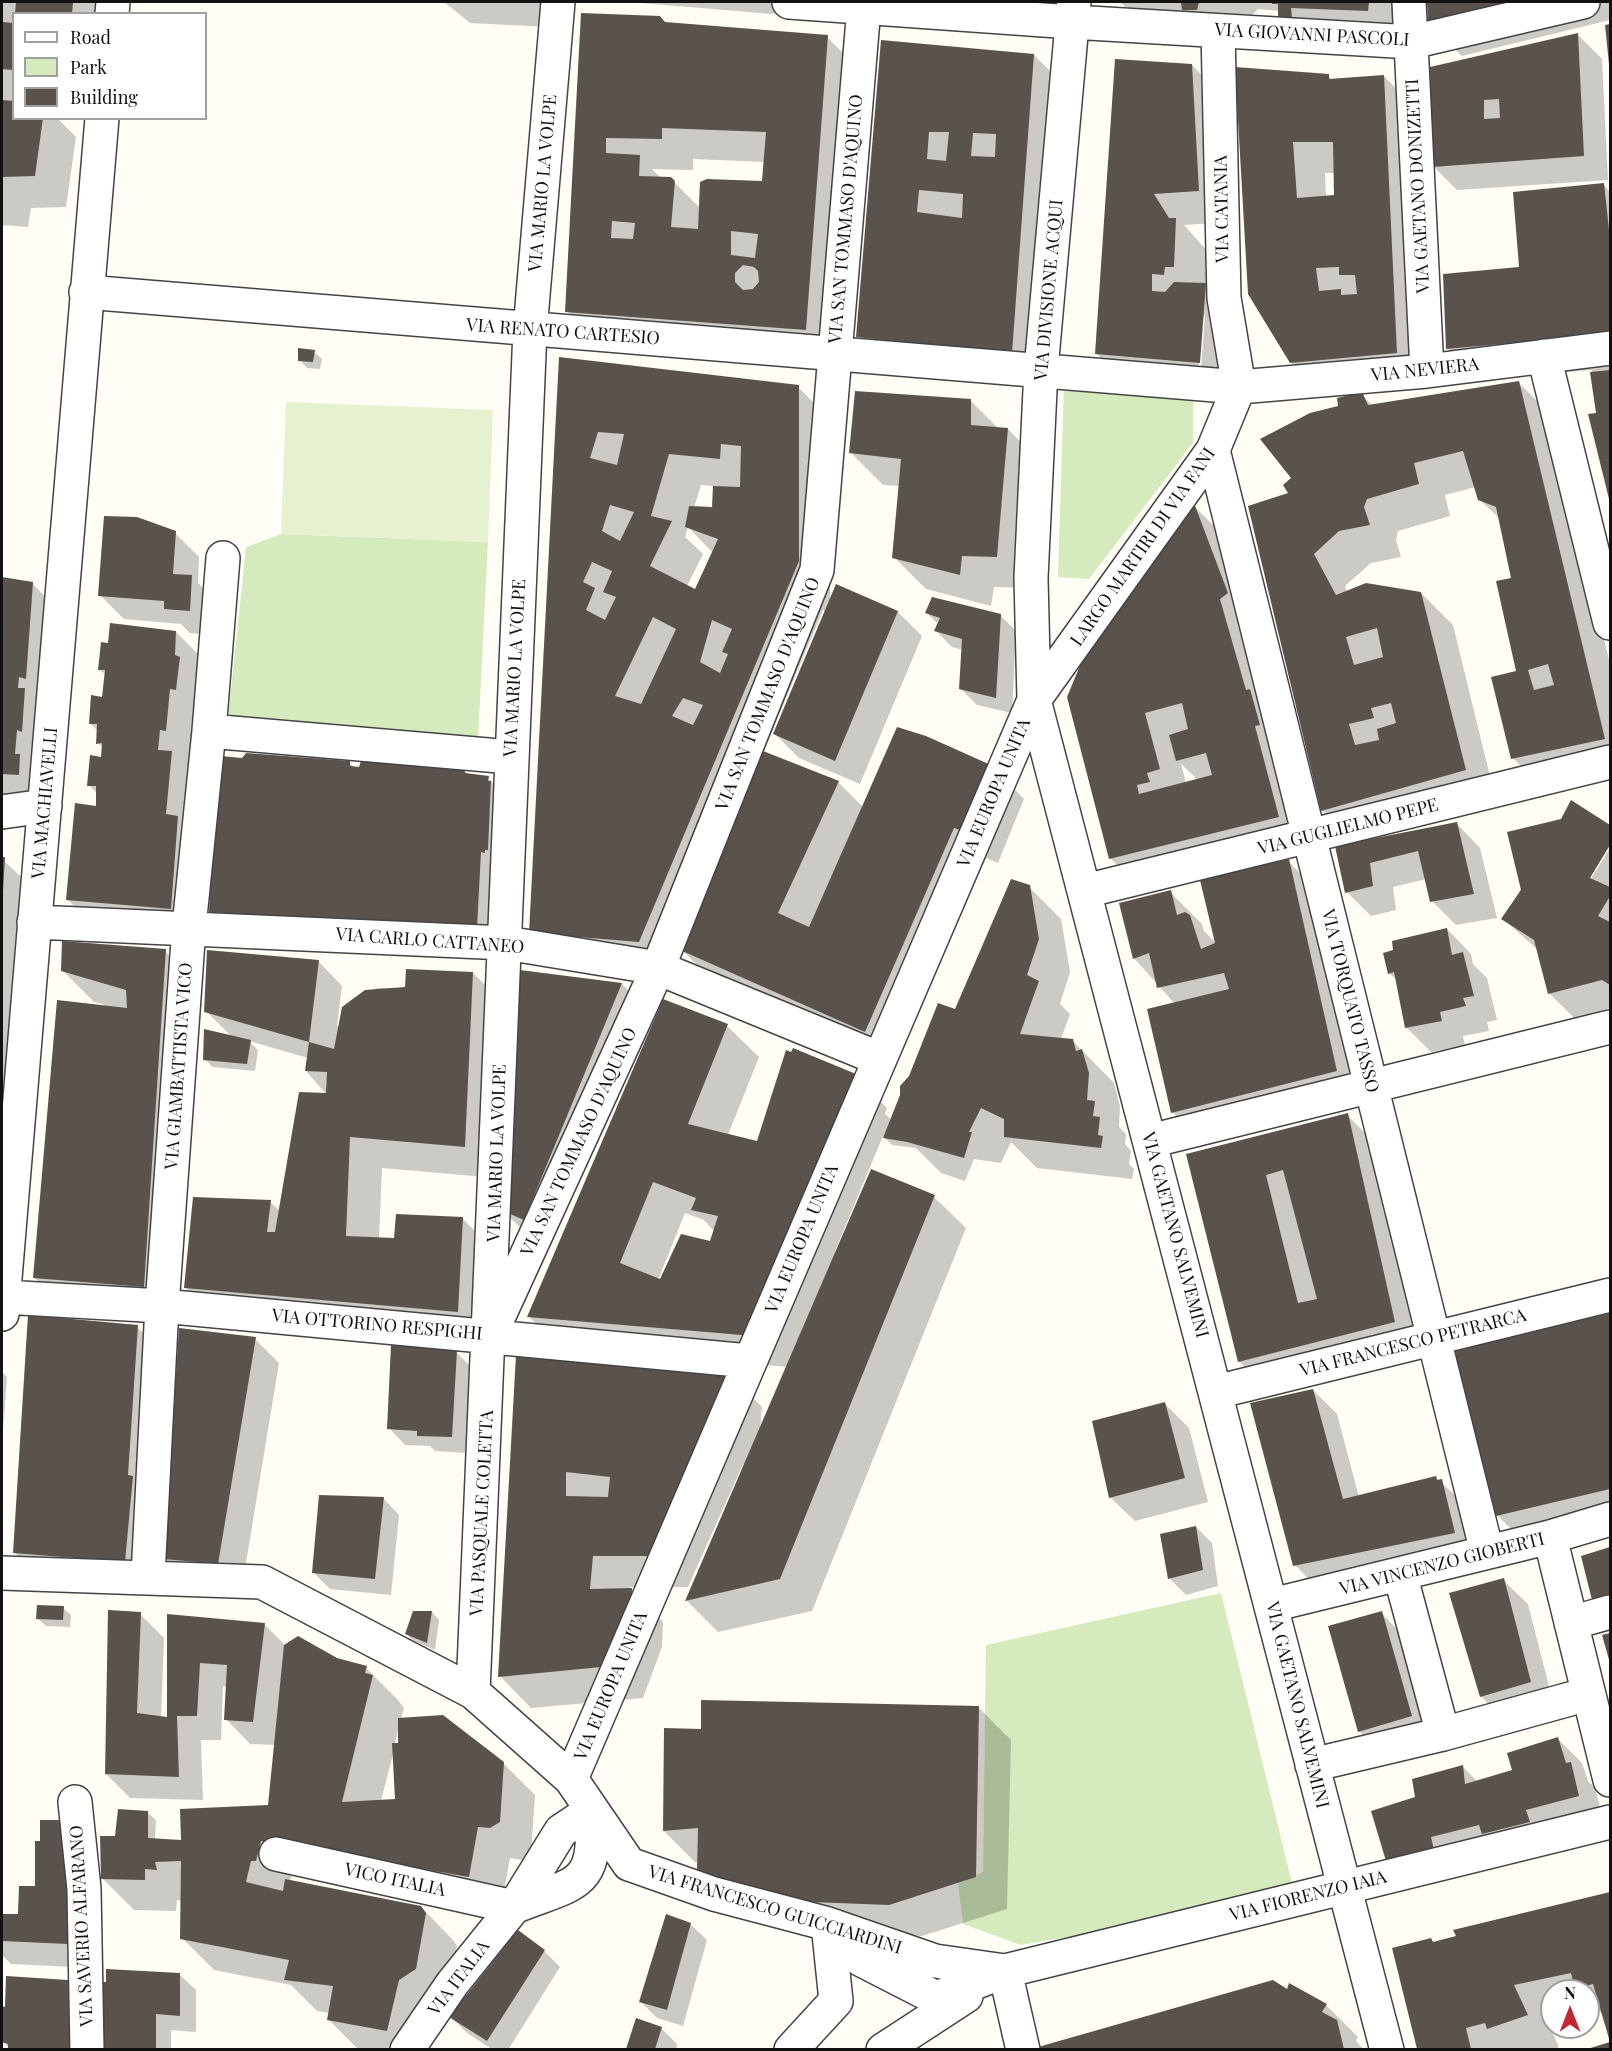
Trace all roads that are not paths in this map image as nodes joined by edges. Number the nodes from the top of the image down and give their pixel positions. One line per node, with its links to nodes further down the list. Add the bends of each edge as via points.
1 (558, 2): 11 (street, VIA MARIO LA VOLPE)
2 (789, 2): 5 (street, VIA GIOVANNI PASCOLI)
3 (1409, 2): 8 (street, VIA GAETANO DONIZETTI)
4 (1583, 2): 8 (street, VIA GIOVANNI PASCOLI)
5 (864, 7): 6 (street, VIA GIOVANNI PASCOLI); 13 (street, VIA SAN TOMMASO D'AQUINO)
6 (1073, 12): 7 (street, VIA GIOVANNI PASCOLI); 15 (street, VIA DIVISIONE ACQUI)
7 (1218, 31): 8 (street, VIA GIOVANNI PASCOLI); 17 (street, VIA CATANIA, via 1224,298)
8 (1412, 42): 16 (street, VIA GAETANO DONIZETTI)
9 (102, 120): 10 (street, VIA MACHIAVELLI)
10 (86, 292): 11 (street, VIA RENATO CARTESIO); 26 (street, VIA MACHIAVELLI)
11 (530, 330): 13 (street, VIA RENATO CARTESIO); 24 (street, VIA MARIO LA VOLPE)
12 (1611, 348): 14 (street, VIA NEVIERA)
13 (835, 353): 15 (street, VIA RENATO CARTESIO); 33 (street, VIA SAN TOMMASO D'AQUINO, via 817,570)
14 (1544, 356): 16 (street, VIA NEVIERA); 21 (street)
15 (1041, 369): 17 (street, VIA NEVIERA); 20 (street, VIA DIVISIONE ACQUI)
16 (1427, 371): 17 (street, VIA NEVIERA)
17 (1239, 387): 18 (street, LARGO MARTIRI DI VIA FANI)
18 (1213, 450): 22 (street, LARGO MARTIRI DI VIA FANI); 28 (street, VIA TORQUATO TASSO)
19 (224, 558): 23 (street, VIA GIAMBATTISTA VICO)
20 (1031, 578): 22 (street, VIA GAETANO SALVEMINI)
21 (1611, 623)
22 (1035, 700): 29 (street, VIA GAETANO SALVEMINI); 35 (street, VIA EUROPA UNITA)
23 (209, 731): 24 (street); 31 (street, VIA GIAMBATTISTA VICO)
24 (511, 757): 32 (street, VIA MARIO LA VOLPE)
25 (1611, 762): 28 (street, VIA GUGLIELMO PEPE)
26 (45, 806): 27 (street); 30 (street, VIA MACHIAVELLI)
27 (2, 812)
28 (1309, 837): 29 (street, VIA GUGLIELMO PEPE); 36 (street, VIA TORQUATO TASSO)
29 (1085, 891): 37 (street, VIA GAETANO SALVEMINI)
30 (34, 922): 31 (street, VIA CARLO CATTANEO); 39 (street, VIA MACHIAVELLI)
31 (189, 927): 32 (street, VIA CARLO CATTANEO); 40 (street, VIA GIAMBATTISTA VICO)
32 (506, 943): 33 (street, VIA CARLO CATTANEO); 41 (street, VIA MARIO LA VOLPE)
33 (658, 968): 35 (street, VIA CARLO CATTANEO); 41 (street, VIA SAN TOMMASO D'AQUINO)
34 (1611, 1027): 36 (street)
35 (879, 1059): 43 (street, VIA EUROPA UNITA)
36 (1371, 1086): 37 (street); 42 (street, VIA TORQUATO TASSO)
37 (1150, 1141): 44 (street, VIA GAETANO SALVEMINI)
38 (1611, 1295): 42 (street, VIA FRANCESCO PETRARCA)
39 (2, 1306): 40 (street, VIA OTTORINO RESPIGHI)
40 (162, 1306): 41 (street, VIA OTTORINO RESPIGHI); 50 (street, VIA GIAMBATTISTA VICO)
41 (490, 1335): 43 (street, VIA OTTORINO RESPIGHI); 54 (street, VIA PASQUALE COLETTA)
42 (1433, 1338): 44 (street, VIA FRANCESCO PETRARCA); 47 (street, VIA TORQUATO TASSO)
43 (749, 1360): 58 (street, VIA EUROPA UNITA)
44 (1216, 1392): 51 (street, VIA GAETANO SALVEMINI)
45 (1611, 1519): 46 (street, VIA VINCENZO GIOBERTI)
46 (1550, 1537): 47 (street, VIA VINCENZO GIOBERTI); 53 (street)
47 (1487, 1552): 49 (street, VIA VINCENZO GIOBERTI)
48 (2, 1573): 50 (street, VIA FRANCESCO GUICCIARDINI)
49 (1400, 1574): 51 (street, VIA VINCENZO GIOBERTI); 56 (street)
50 (148, 1576): 54 (street, VIA FRANCESCO GUICCIARDINI, via 262,1582)
51 (1272, 1605): 57 (street, VIA GAETANO SALVEMINI)
52 (1611, 1612): 53 (street)
53 (1571, 1623): 55 (street)
54 (473, 1692): 58 (street, VIA FRANCESCO GUICCIARDINI)
55 (1588, 1694): 56 (street); 59 (street)
56 (1443, 1734): 57 (street)
57 (1312, 1765): 64 (street, VIA GAETANO SALVEMINI)
58 (571, 1779): 61 (street, VIA FRANCESCO GUICCIARDINI)
59 (1611, 1780)
60 (75, 1802): 68 (street, VIA SAVERIO ALFARANO, via 84,1889)
61 (591, 1811): 65 (street, VIA ITALIA, via 561,1831); 65 (street, VIA ITALIA, via 595,1845 589,1870 572,1884); 66 (street, VIA FRANCESCO GUICCIARDINI, via 629,1864 714,1894)
62 (1611, 1822): 64 (street, VIA FIORENZO IAIA)
63 (276, 1854): 65 (street, VICO ITALIA)
64 (1344, 1887): 67 (street, VIA FIORENZO IAIA); 73 (street, VIA GAETANO SALVEMINI)
65 (514, 1907): 69 (street, VIA ITALIA, via 452,1984)
66 (828, 1924): 67 (street, VIA FRANCESCO GUICCIARDINI, via 935,1961); 70 (street, via 836,2001)
67 (1005, 1971): 71 (street); 72 (street)
68 (87, 2049)
69 (407, 2049)
70 (791, 2049)
71 (883, 2049)
72 (1023, 2049)
73 (1387, 2049)

